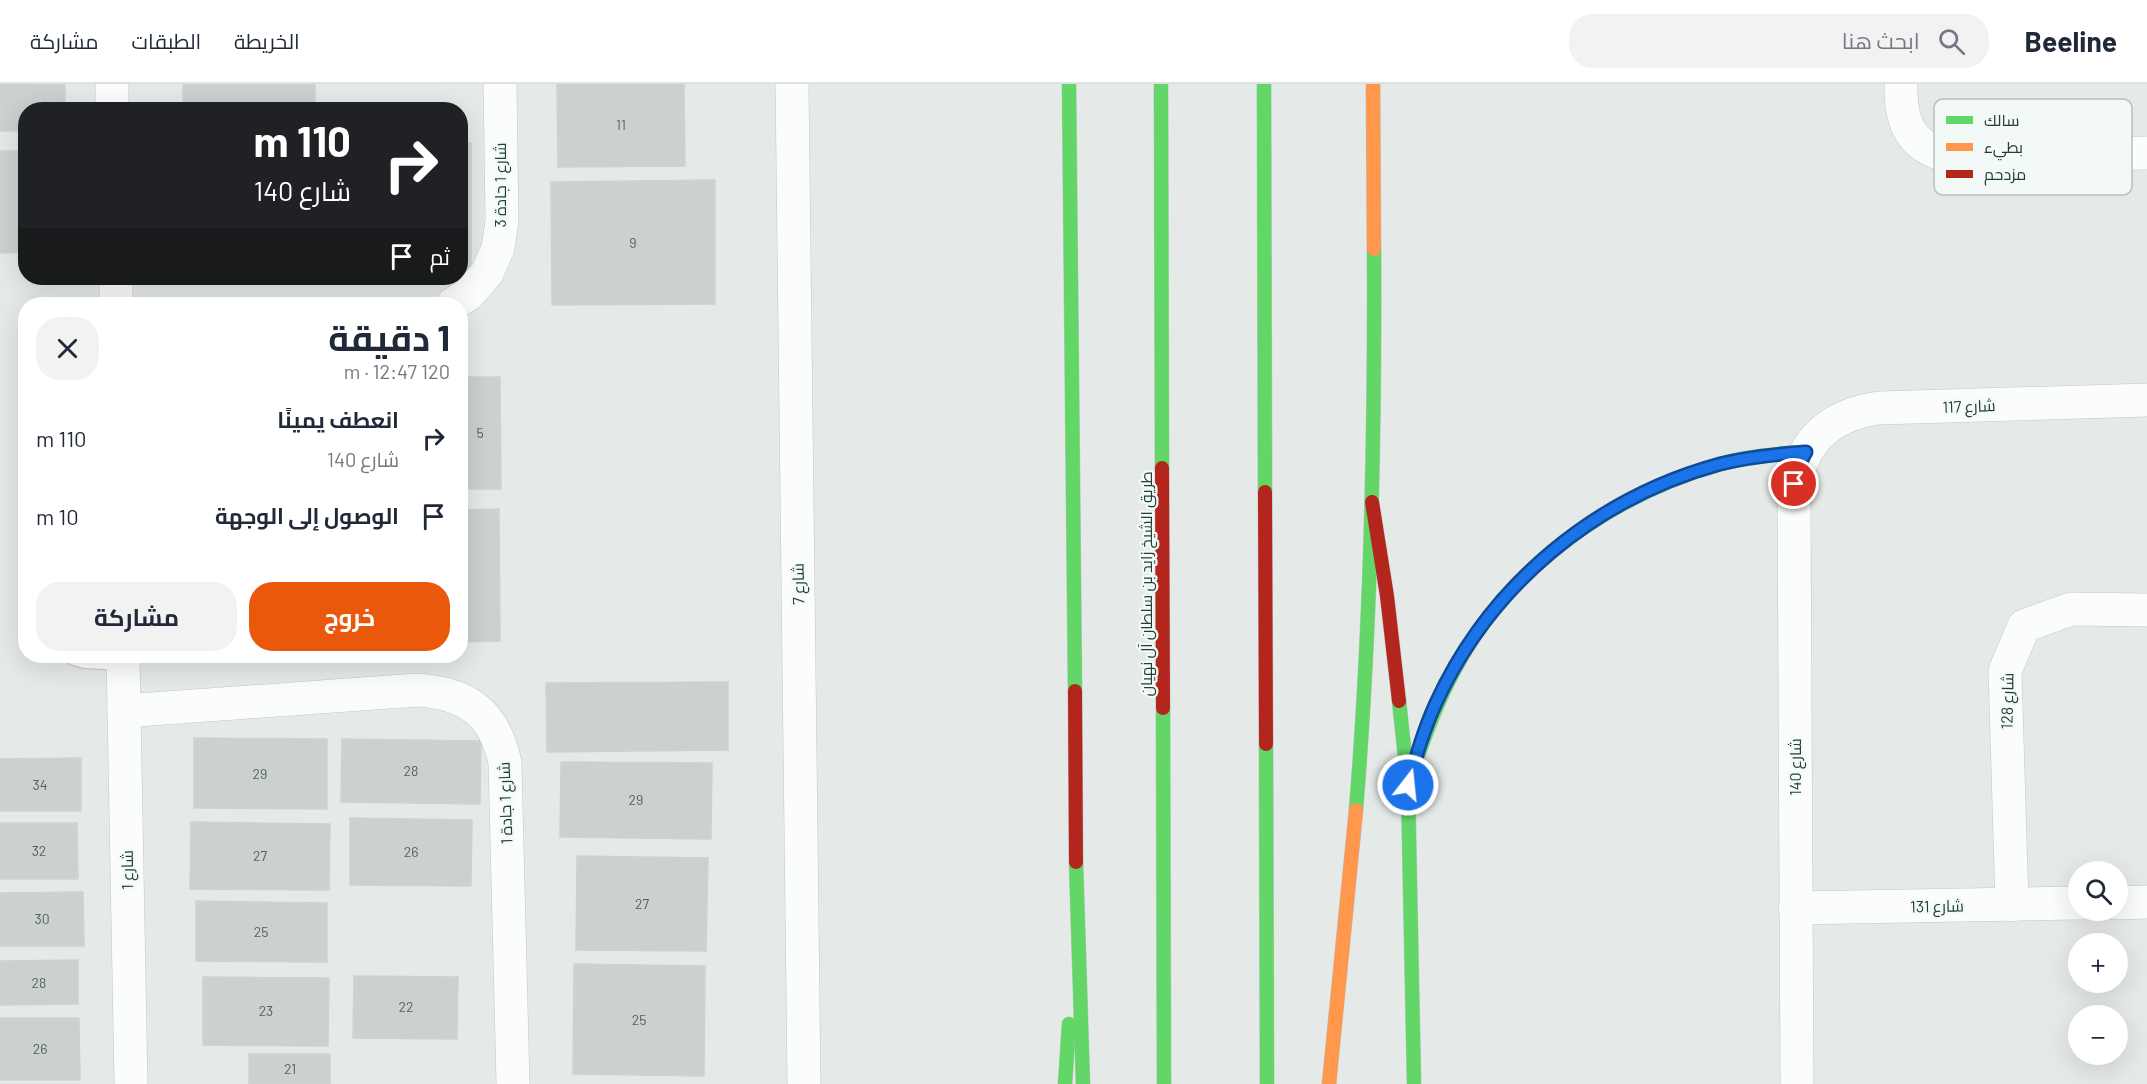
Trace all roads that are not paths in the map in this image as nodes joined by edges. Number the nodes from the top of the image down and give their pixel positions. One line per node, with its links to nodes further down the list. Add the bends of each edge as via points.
1 (112, 84): 9 (street)
2 (500, 84): 13 (street, شارع 1 جادة 3, via 502,221 498,248 487,273)
3 (792, 84): 29 (street, شارع 7)
4 (1069, 84): 26 (main road)
5 (1161, 84): 32 (main road, طريق الشيخ زايد بن سلطان آل نهيان)
6 (1264, 84): 33 (main road)
7 (1373, 84): 16 (main road)
8 (1901, 84): 10 (street, via 1902,116 1908,128)
9 (112, 102)
10 (1934, 152)
11 (2132, 153): 12 (street)
12 (2147, 153)
13 (464, 297)
14 (2147, 400): 15 (street, شارع 117, via 1862,411 1830,425)
15 (1806, 452): 20 (main road, via 1721,464 1680,476 1603,513 1551,551 1505,596 1455,665 1435,704); 25 (street, شارع 140, via 1794,484)
16 (1372, 502): 20 (main road, via 1387,596); 34 (main road, via 1357,811)
17 (2147, 610): 24 (street, شارع 128, via 2071,609 2024,626 2005,671)
18 (123, 663): 19 (street, شارع 1)
19 (124, 711): 27 (street, شارع 1); 28 (street, شارع 1 جادة 1, via 417,690 452,695 478,711 501,742 505,763)
20 (1408, 785): 35 (main road)
21 (2147, 902): 23 (street)
22 (2068, 903): 24 (street, شارع 131)
23 (2128, 903)
24 (2012, 905): 25 (street, شارع 131)
25 (1795, 908): 36 (street, شارع 140)
26 (1077, 927): 30 (main road); 31 (main road)
27 (130, 1084)
28 (513, 1084)
29 (804, 1084)
30 (1065, 1084)
31 (1083, 1084)
32 (1164, 1084)
33 (1267, 1084)
34 (1329, 1084)
35 (1414, 1084)
36 (1797, 1084)

